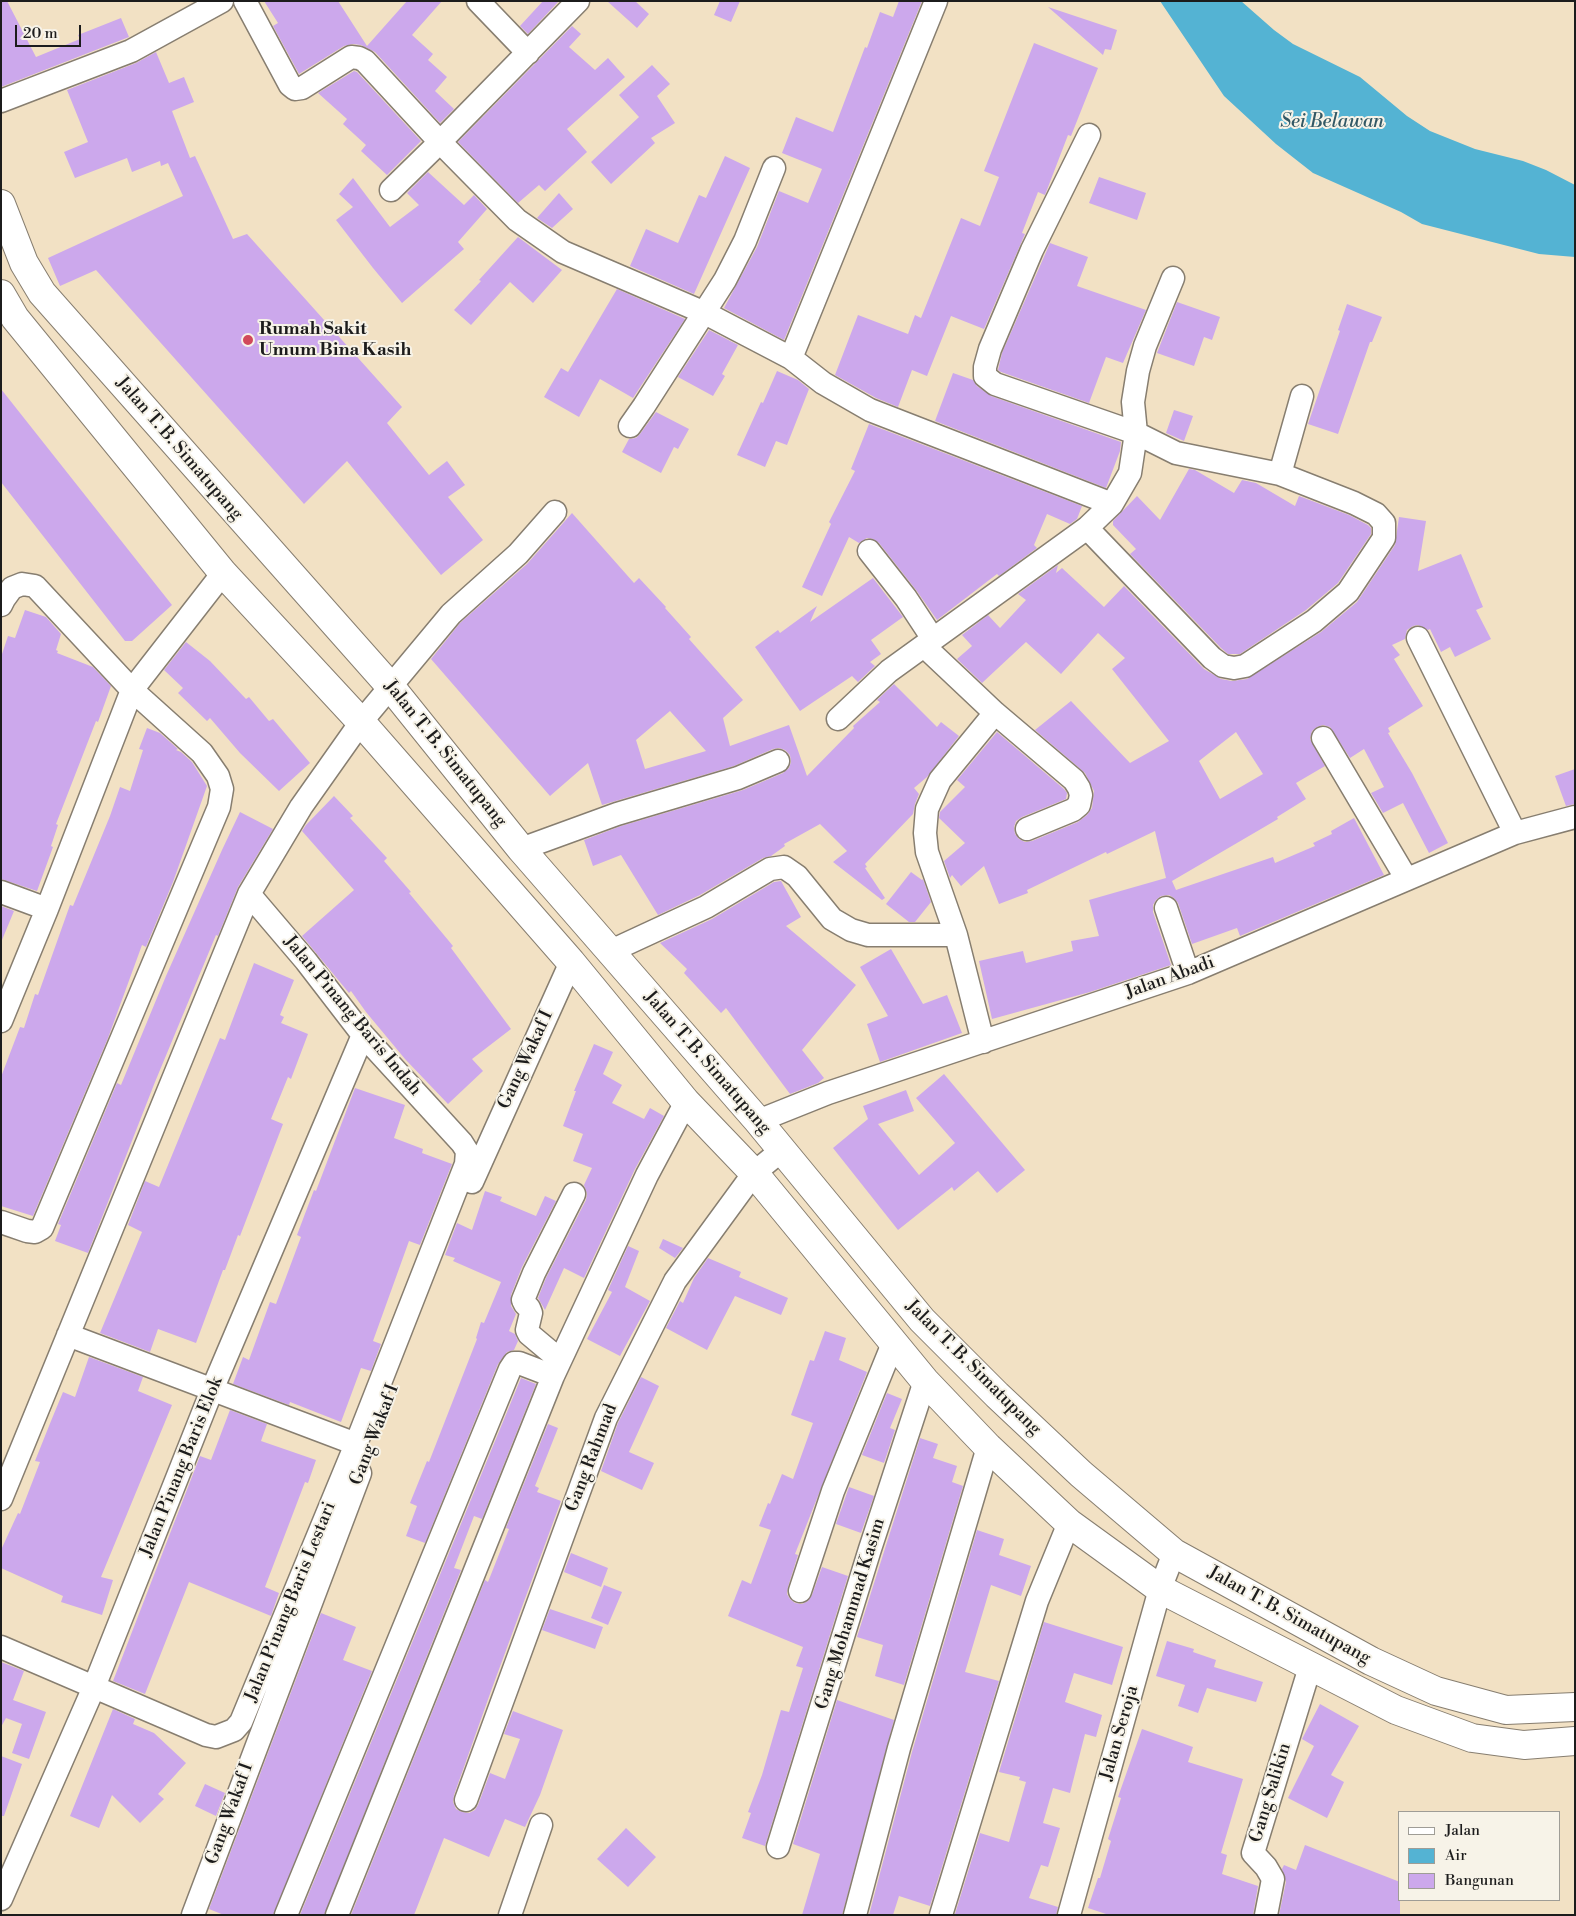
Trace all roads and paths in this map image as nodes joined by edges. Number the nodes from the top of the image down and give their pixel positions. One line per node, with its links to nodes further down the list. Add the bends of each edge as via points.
1 (222, 1): 7 (street, via 131,51)
2 (245, 1): 9 (street, via 294,89 302,88 351,58 359,58)
3 (478, 1): 6 (street)
4 (578, 1): 6 (street)
5 (936, 1): 16 (street)
6 (528, 53): 9 (street)
7 (1, 101)
8 (1089, 135): 19 (street, via 1032,250 990,349 985,376 995,384)
9 (440, 142): 11 (street); 15 (street, via 517,220 563,252)
10 (774, 168): 15 (street, via 745,241)
11 (391, 190)
12 (1, 204): 29 (main road, Jalan T. B. Simatupang, via 24,263 42,293)
13 (1173, 278): 19 (street, via 1138,371 1133,402)
14 (1, 294): 25 (main road, Jalan T. B. Simatupang, via 15,318)
15 (705, 312): 16 (street); 18 (street)
16 (791, 358): 21 (street, via 823,383 870,410)
17 (1302, 396): 20 (street)
18 (630, 426)
19 (1136, 433): 20 (street, via 1176,454); 21 (street, via 1130,473)
20 (1280, 474): 23 (street, via 1376,514 1384,523 1384,538 1348,592 1314,621 1245,666 1223,666 1212,658)
21 (1112, 504): 23 (street)
22 (555, 512): 29 (street, via 518,554 451,614)
23 (1087, 528): 28 (street)
24 (869, 552): 28 (street, via 906,598)
25 (223, 573): 30 (street); 33 (main road, Jalan T. B. Simatupang)
26 (1, 606): 30 (street, via 12,588 22,584 35,586)
27 (1418, 638): 38 (street)
28 (928, 643): 31 (street); 32 (street, via 889,671)
29 (390, 686): 33 (street); 39 (main road, Jalan T. B. Simatupang)
30 (132, 690): 44 (street); 58 (street, via 202,753 218,776 222,789 219,807 42,1228 28,1231)
31 (995, 713): 37 (street, via 1074,780 1081,795 1079,805 1073,810); 45 (street, via 940,780 927,809 925,832 928,852)
32 (838, 719)
33 (361, 722): 42 (street, via 301,807); 47 (main road, Jalan T. B. Simatupang)
34 (1323, 738): 40 (street)
35 (778, 761): 39 (street, via 738,778 601,820)
36 (1575, 817): 38 (street, Jalan Abadi)
37 (1027, 829)
38 (1515, 833): 40 (street, Jalan Abadi)
39 (521, 849): 46 (main road, Jalan T. B. Simatupang)
40 (1406, 878): 48 (street, Jalan Abadi)
41 (1, 892): 44 (street)
42 (249, 894): 50 (street, Jalan Pinang Baris Indah); 59 (street)
43 (1166, 908): 48 (street)
44 (47, 909): 49 (street)
45 (956, 935): 46 (street, via 868,935 851,930 832,919 797,876 784,867 770,869 706,907); 51 (street)
46 (611, 951): 53 (main road, Jalan T. B. Simatupang)
47 (571, 962): 52 (main road, Jalan T. B. Simatupang); 80 (street, Gang Wakaf I, via 479,1163)
48 (1188, 973): 51 (street, Jalan Abadi)
49 (1, 1021)
50 (363, 1035): 55 (street, Jalan Pinang Baris Indah, via 462,1143 467,1151); 63 (street, Jalan Pinang Baris Elok)
51 (983, 1042): 53 (street, Jalan Abadi)
52 (686, 1102): 56 (main road, Jalan T. B. Simatupang); 61 (street, via 647,1175)
53 (758, 1121): 54 (main road, Jalan T. B. Simatupang)
54 (782, 1150): 56 (street, Gang Rahmad); 68 (main road, Jalan T. B. Simatupang, via 922,1320 1081,1474)
55 (466, 1164): 64 (street, Jalan Pinang Baris Lestari)
56 (754, 1173): 60 (main road, Jalan T. B. Simatupang); 76 (street, Gang Rahmad, via 675,1280 606,1418)
57 (574, 1194): 61 (street, via 523,1300 531,1313 529,1334)
58 (1, 1222)
59 (68, 1334): 63 (street); 66 (street)
60 (894, 1341): 62 (main road, Jalan T. B. Simatupang); 70 (street, via 833,1492)
61 (557, 1368): 81 (street, via 514,1363 510,1369); 82 (street)
62 (925, 1381): 65 (main road, Jalan T. B. Simatupang); 78 (street, Gang Mohammad Kasim)
63 (212, 1390): 64 (street); 73 (street, Jalan Pinang Baris Elok)
64 (356, 1444): 73 (street, Jalan Pinang Baris Lestari, via 241,1722 234,1730 216,1737 206,1735)
65 (988, 1448): 67 (main road, Jalan T. B. Simatupang); 84 (street, via 899,1748)
66 (1, 1499)
67 (1069, 1523): 69 (main road, Jalan T. B. Simatupang); 85 (street, via 1037,1601)
68 (1174, 1553): 69 (street, Jalan Seroja); 74 (main road, Jalan T. B. Simatupang, via 1371,1661 1436,1691 1506,1710)
69 (1160, 1589): 72 (main road, Jalan T. B. Simatupang); 86 (street, Jalan Seroja)
70 (800, 1591)
71 (1, 1647): 73 (street)
72 (1310, 1666): 75 (main road, Jalan T. B. Simatupang, via 1396,1710 1472,1738 1524,1745); 87 (street, Gang Salikin, via 1253,1853 1273,1879)
73 (94, 1687): 79 (street, Jalan Pinang Baris Elok)
74 (1575, 1707)
75 (1575, 1741)
76 (466, 1800)
77 (541, 1825): 83 (street)
78 (778, 1847)
79 (1, 1899)
80 (193, 1915)
81 (286, 1915)
82 (337, 1915)
83 (510, 1915)
84 (856, 1915)
85 (941, 1915)
86 (1069, 1915)
87 (1266, 1915)

